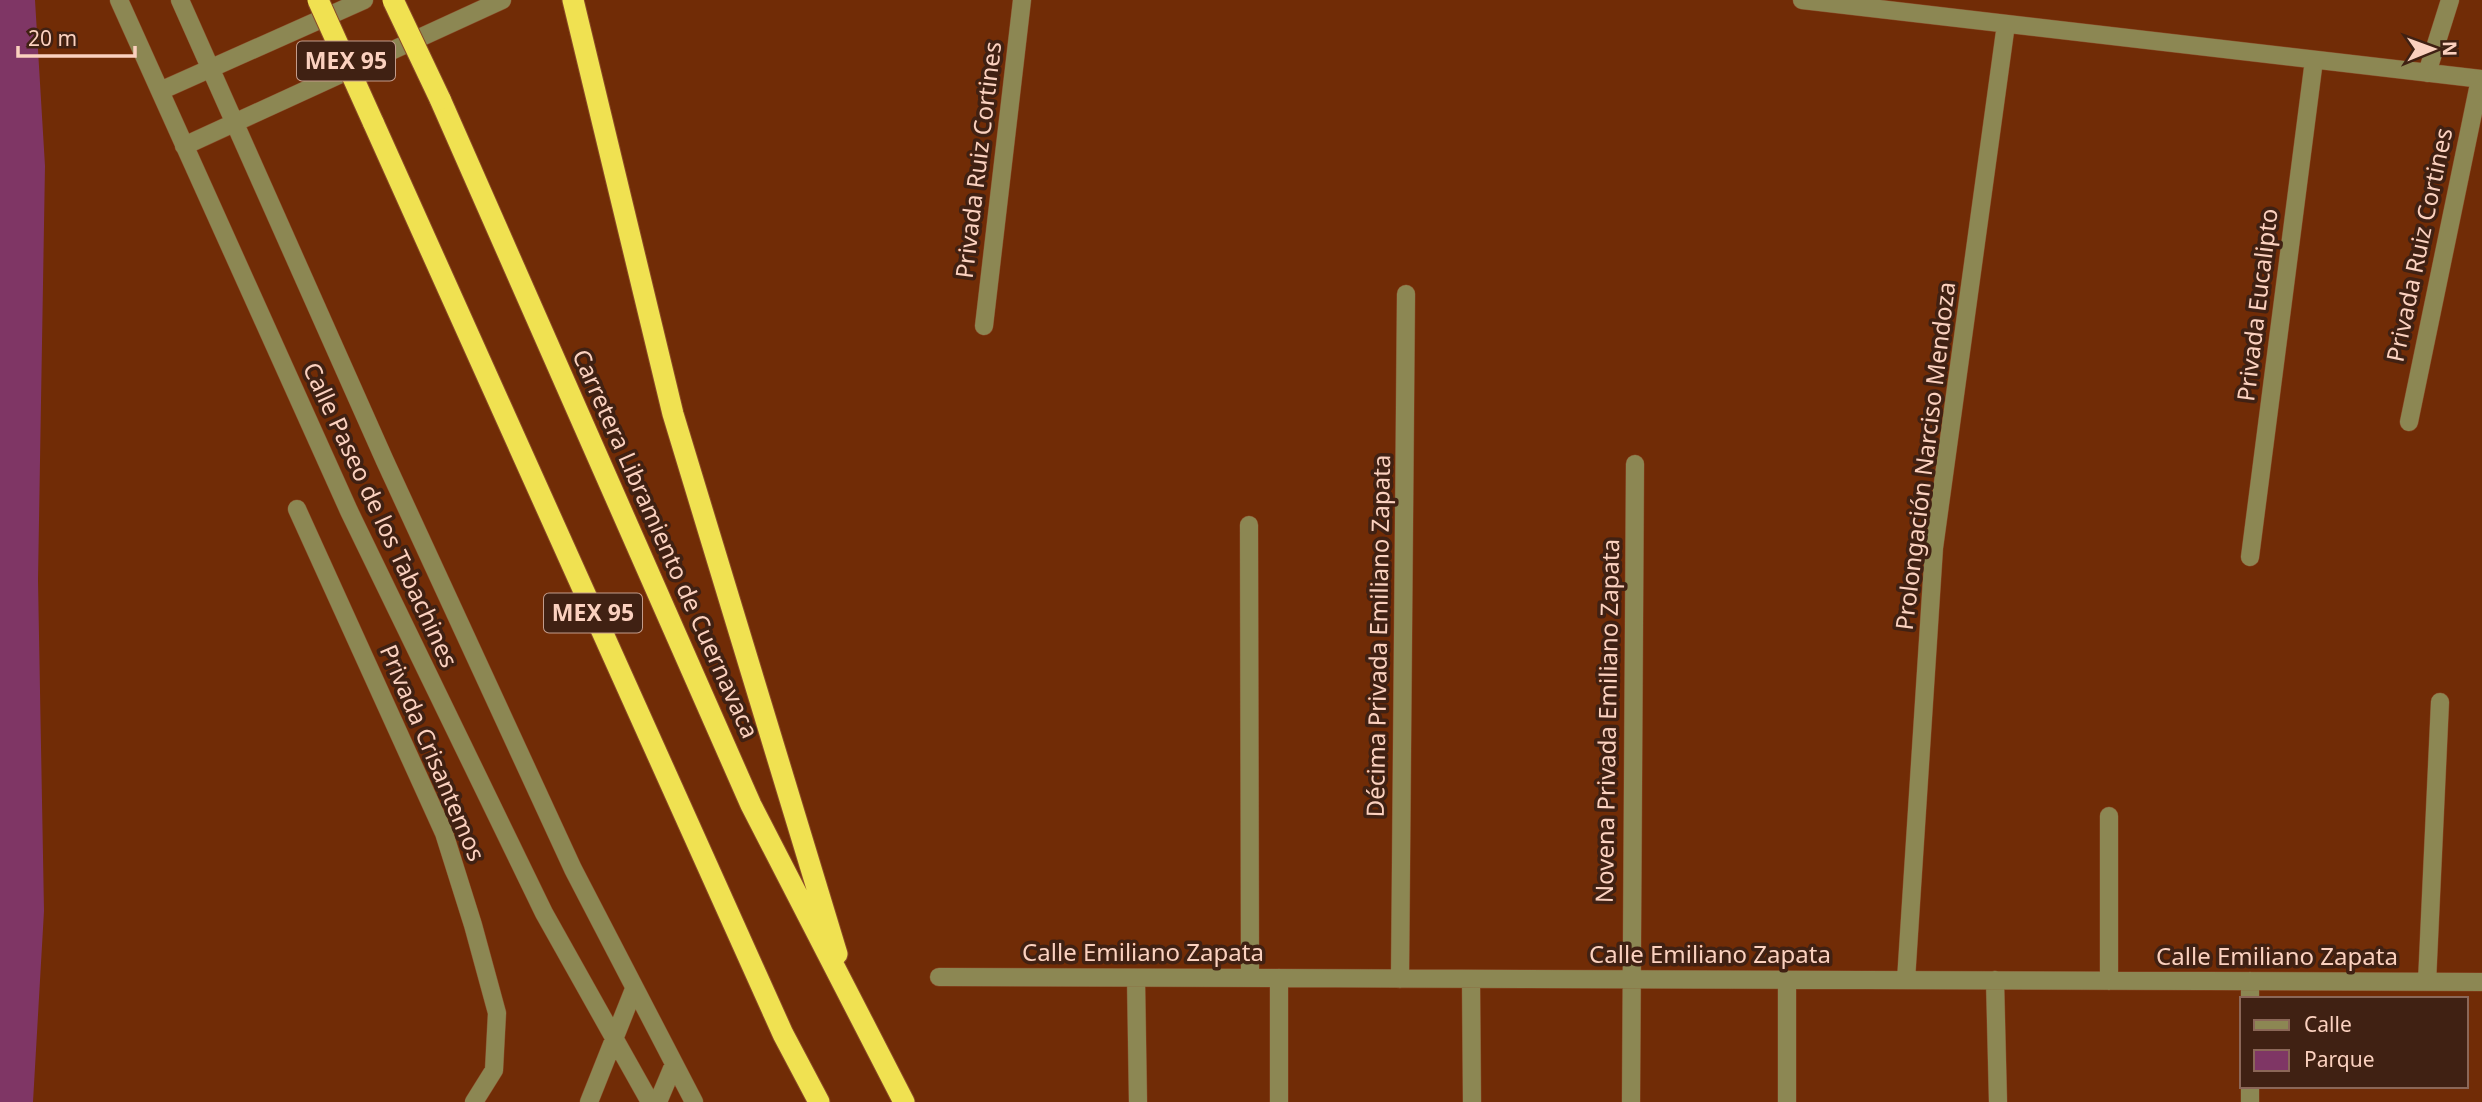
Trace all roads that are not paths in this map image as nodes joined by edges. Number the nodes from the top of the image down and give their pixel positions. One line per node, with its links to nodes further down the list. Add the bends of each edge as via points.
1 (119, 0): 17 (street, Calle Paseo de los Tabachines)
2 (180, 0): 14 (street, Calle Paseo de los Tabachines)
3 (318, 0): 52 (highway, MEX 95, bridge, via 783,1034)
4 (364, 0): 14 (street)
5 (393, 0): 44 (highway, Carretera Libramiento de Cuernavaca / MEX 95, bridge, via 751,805)
6 (502, 0): 18 (street)
7 (573, 0): 44 (highway, via 673,414)
8 (1022, 0): 21 (street, Privada Ruiz Cortines)
9 (1801, 0): 11 (street)
10 (2449, 0): 15 (street)
11 (1919, 7): 12 (street)
12 (2006, 24): 13 (street); 37 (street, Prolongación Narciso Mendoza, via 1934,548)
13 (2314, 60): 15 (street); 26 (street, Privada Eucalipto)
14 (210, 67): 17 (street); 18 (street, Calle Paseo de los Tabachines)
15 (2427, 73): 16 (street)
16 (2481, 79): 22 (street, Privada Ruiz Cortines)
17 (160, 91): 19 (street, Calle Paseo de los Tabachines)
18 (235, 122): 19 (street); 42 (street, Calle Paseo de los Tabachines, via 561,845)
19 (184, 146): 45 (street, Calle Paseo de los Tabachines, via 349,512 544,913)
20 (1406, 293): 34 (street, Décima Privada Emiliano Zapata)
21 (984, 326)
22 (2409, 422)
23 (1635, 464): 33 (street, Novena Privada Emiliano Zapata)
24 (297, 509): 47 (street, Privada Crisantemos, via 444,833 472,925 498,1013 494,1070)
25 (1249, 525): 30 (street)
26 (2250, 557)
27 (2440, 702): 40 (street)
28 (2109, 816): 39 (street)
29 (939, 977): 31 (street, Calle Emiliano Zapata)
30 (1250, 977): 31 (street, Calle Emiliano Zapata); 32 (street, Calle Emiliano Zapata)
31 (1136, 978): 54 (street)
32 (1279, 978): 34 (street, Calle Emiliano Zapata); 55 (street)
33 (1630, 978): 35 (street, Calle Emiliano Zapata); 36 (street, Calle Emiliano Zapata); 57 (street, Novena Privada Emiliano Zapata)
34 (1400, 979): 35 (street, Calle Emiliano Zapata)
35 (1471, 979): 56 (street)
36 (1787, 980): 37 (street, Calle Emiliano Zapata); 58 (street)
37 (1906, 980): 38 (street, Calle Emiliano Zapata)
38 (1995, 981): 39 (street, Calle Emiliano Zapata); 59 (street)
39 (2109, 981): 43 (street, Calle Emiliano Zapata)
40 (2427, 982): 41 (street, Calle Emiliano Zapata); 43 (street, Calle Emiliano Zapata)
41 (2482, 982)
42 (634, 989): 45 (street); 46 (street, Calle Paseo de los Tabachines)
43 (2250, 990)
44 (854, 1010): 53 (highway, Carretera Libramiento de Cuernavaca / MEX 95)
45 (615, 1042): 48 (street); 49 (street, Calle Paseo de los Tabachines)
46 (674, 1064): 50 (street); 51 (street, Calle Paseo de los Tabachines)
47 (474, 1102)
48 (589, 1102)
49 (650, 1102)
50 (658, 1102)
51 (694, 1102)
52 (819, 1102)
53 (904, 1102)
54 (1138, 1102)
55 (1279, 1102)
56 (1472, 1102)
57 (1631, 1102)
58 (1787, 1102)
59 (1998, 1102)

